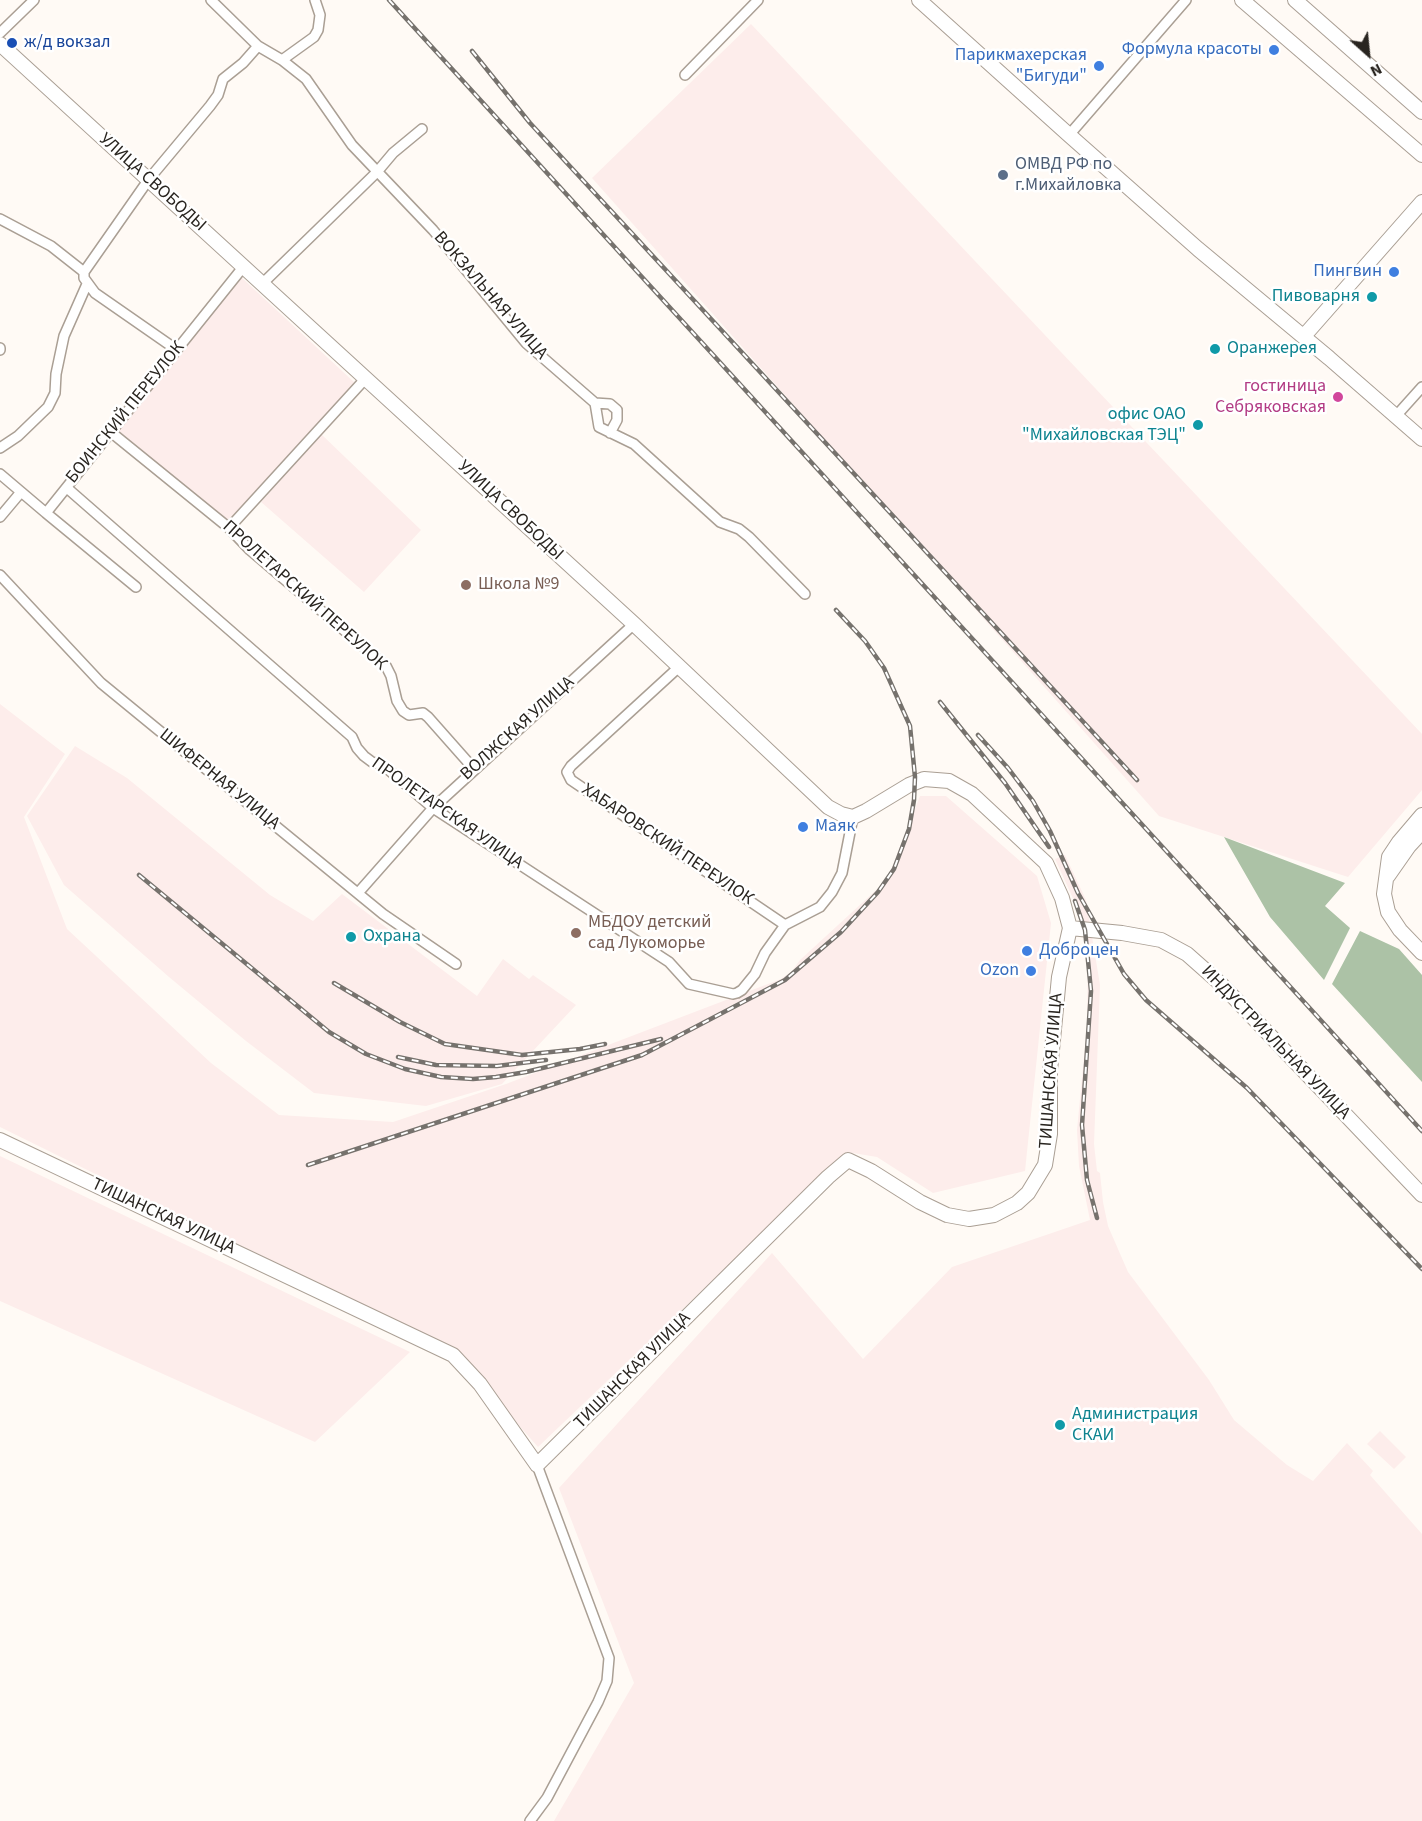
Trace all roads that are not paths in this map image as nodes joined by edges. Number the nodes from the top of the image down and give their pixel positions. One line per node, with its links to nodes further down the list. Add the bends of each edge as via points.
1 (34, 0): 9 (street)
2 (211, 0): 11 (street, ВОКЗАЛЬНАЯ УЛИЦА)
3 (315, 0): 12 (street, via 320,15 318,30)
4 (758, 0): 13 (street)
5 (919, 0): 16 (street)
6 (1186, 0): 16 (street)
7 (1242, 0): 17 (street)
8 (1294, 0): 14 (street)
9 (0, 33)
10 (0, 44): 19 (street, УЛИЦА СВОБОДЫ)
11 (258, 46): 12 (street, ВОКЗАЛЬНАЯ УЛИЦА); 19 (street, via 223,79 210,106)
12 (282, 60): 18 (street, ВОКЗАЛЬНАЯ УЛИЦА, via 315,89 352,144)
13 (685, 75)
14 (1422, 112)
15 (422, 129): 18 (street)
16 (1069, 135): 26 (street)
17 (1422, 154)
18 (377, 172): 25 (street); 30 (street, ВОКЗАЛЬНАЯ УЛИЦА, via 432,230 526,343)
19 (148, 179): 22 (street, УЛИЦА СВОБОДЫ); 23 (street)
20 (1420, 206): 26 (street)
21 (0, 219): 23 (street, via 51,246)
22 (244, 266): 25 (street, УЛИЦА СВОБОДЫ); 27 (street, БОИНСКИЙ ПЕРЕУЛОК)
23 (84, 272): 24 (street)
24 (87, 284): 27 (street); 35 (street, via 64,336 55,393 48,407)
25 (263, 284): 28 (street, УЛИЦА СВОБОДЫ)
26 (1304, 336): 31 (street)
27 (177, 350): 32 (street, БОИНСКИЙ ПЕРЕУЛОК)
28 (366, 378): 41 (street); 45 (street, УЛИЦА СВОБОДЫ)
29 (1422, 387): 31 (street)
30 (595, 403): 33 (street, via 599,427); 33 (street, ВОКЗАЛЬНАЯ УЛИЦА, via 610,404 616,410 617,420)
31 (1395, 416): 34 (street)
32 (112, 432): 37 (street, БОИНСКИЙ ПЕРЕУЛОК); 41 (street, ПРОЛЕТАРСКИЙ ПЕРЕУЛОК)
33 (610, 433): 44 (street, via 634,444 720,522 749,537)
34 (1422, 439)
35 (0, 448)
36 (0, 474): 38 (street)
37 (67, 488): 39 (street, БОИНСКИЙ ПЕРЕУЛОК); 48 (street, ПРОЛЕТАРСКАЯ УЛИЦА, via 352,737 364,756 382,765)
38 (21, 492): 39 (street); 40 (street)
39 (46, 513): 43 (street)
40 (0, 516)
41 (230, 528): 47 (street, ПРОЛЕТАРСКИЙ ПЕРЕУЛОК, via 250,550 386,666 403,711 428,717)
42 (0, 576): 53 (street, ШИФЕРНАЯ УЛИЦА, via 101,683)
43 (136, 587)
44 (805, 594)
45 (634, 624): 46 (street, УЛИЦА СВОБОДЫ); 47 (street, ВОЛЖСКАЯ УЛИЦА)
46 (680, 667): 50 (street, УЛИЦА СВОБОДЫ, via 828,807); 54 (street, ХАБАРОВСКИЙ ПЕРЕУЛОК, via 571,766 568,776)
47 (474, 769): 48 (street, ВОЛЖСКАЯ УЛИЦА)
48 (433, 808): 53 (street, ВОЛЖСКАЯ УЛИЦА); 54 (street, ПРОЛЕТАРСКАЯ УЛИЦА, via 669,962 689,984 732,994 742,990)
49 (1422, 815): 52 (street, via 1389,857)
50 (853, 817): 54 (street, via 842,873 832,892 820,907); 55 (street, via 915,782 949,781 972,794 1046,863)
51 (1422, 832): 52 (street)
52 (1386, 880): 56 (street, via 1388,912)
53 (358, 893): 57 (street, ШИФЕРНАЯ УЛИЦА)
54 (785, 925)
55 (1070, 928): 59 (street, ИНДУСТРИАЛЬНАЯ УЛИЦА, via 1161,940 1186,954 1222,985); 60 (street, ТИШАНСКАЯ УЛИЦА, via 1059,977 1050,1071 1050,1134 1045,1165 1028,1193 994,1215 969,1219 947,1215 848,1160)
56 (1422, 953)
57 (456, 964)
58 (0, 1140): 60 (street, ТИШАНСКАЯ УЛИЦА, via 453,1355 480,1384)
59 (1422, 1195)
60 (537, 1465): 61 (street, via 609,1658 607,1681 598,1702 547,1798)
61 (530, 1821)

